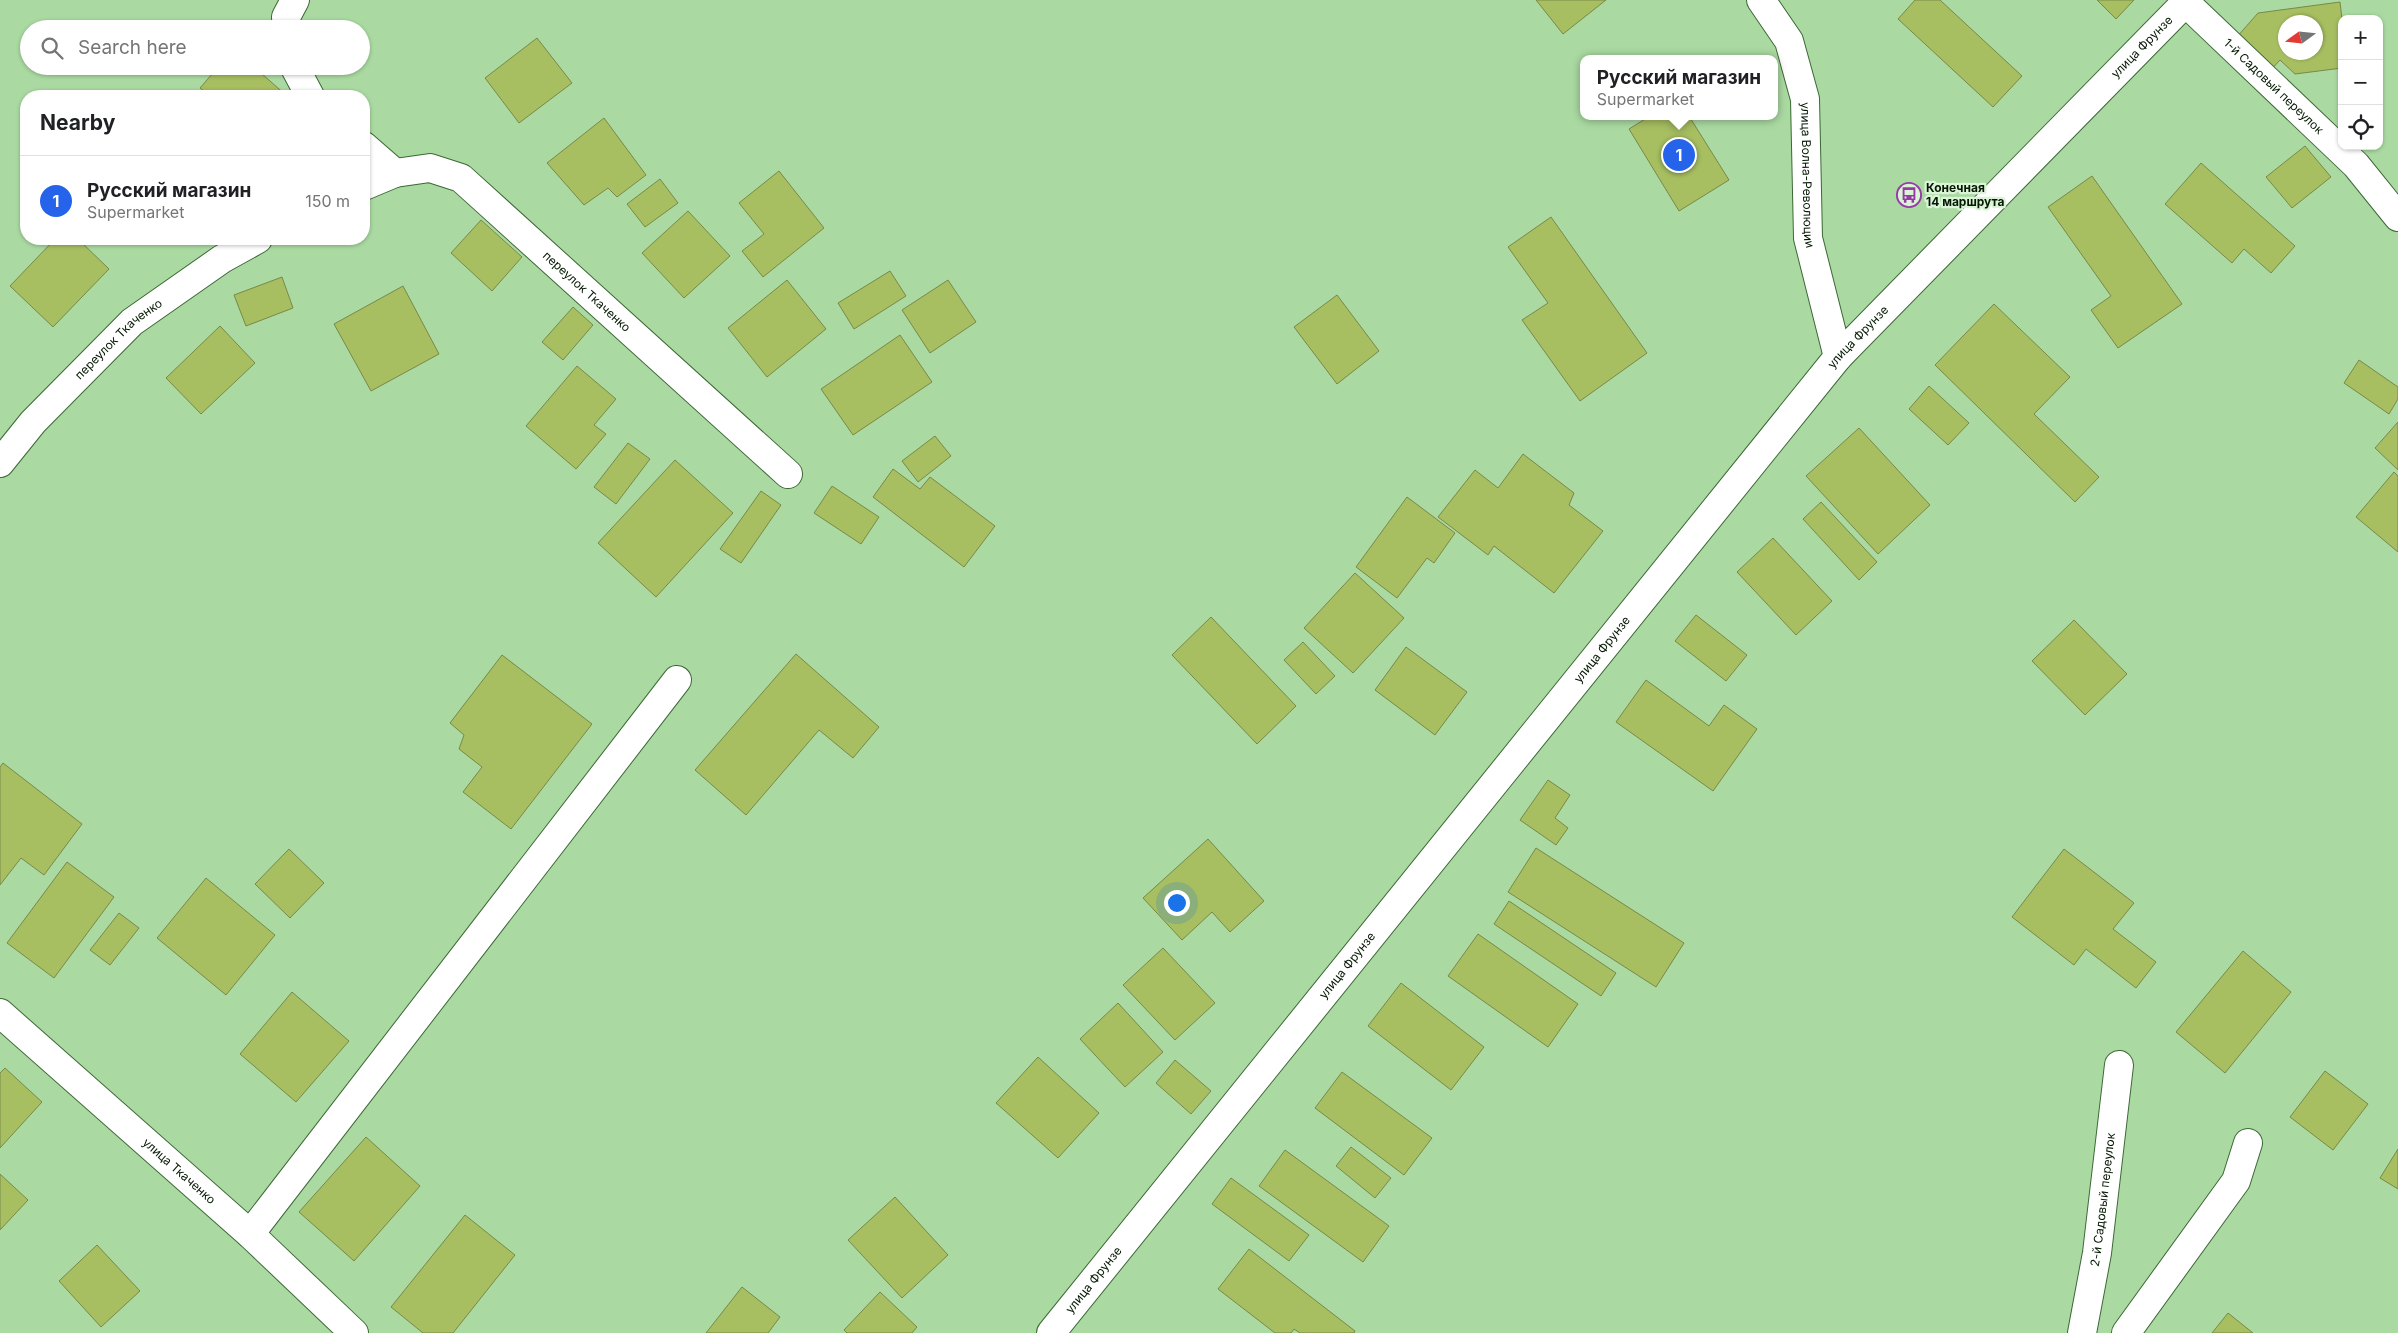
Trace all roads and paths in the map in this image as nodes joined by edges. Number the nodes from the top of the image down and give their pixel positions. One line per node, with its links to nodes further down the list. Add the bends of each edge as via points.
1 (295, 0): 4 (street)
2 (1761, 0): 12 (street, улица Волна-Революции, via 1789,42 1805,99 1808,238)
3 (2187, 2): 10 (street, 1-й Садовый переулок, via 2356,165); 12 (street, улица Фрунзе)
4 (286, 20)
5 (299, 75): 6 (street)
6 (307, 90)
7 (370, 151): 8 (street)
8 (395, 174): 9 (street, переулок Ткаченко); 14 (street, переулок Ткаченко, via 430,168 461,178)
9 (370, 184)
10 (2398, 217)
11 (247, 245): 13 (street, переулок Ткаченко, via 132,322 33,422)
12 (1838, 357): 21 (street, улица Фрунзе)
13 (0, 463)
14 (788, 474)
15 (677, 680): 19 (street)
16 (0, 1013): 19 (street, улица Ткаченко)
17 (2119, 1065): 22 (street, 2-й Садовый переулок, via 2097,1253)
18 (2248, 1143): 23 (street, via 2236,1181)
19 (250, 1234): 20 (street, улица Ткаченко)
20 (354, 1333)
21 (1051, 1333)
22 (2082, 1333)
23 (2126, 1333)

